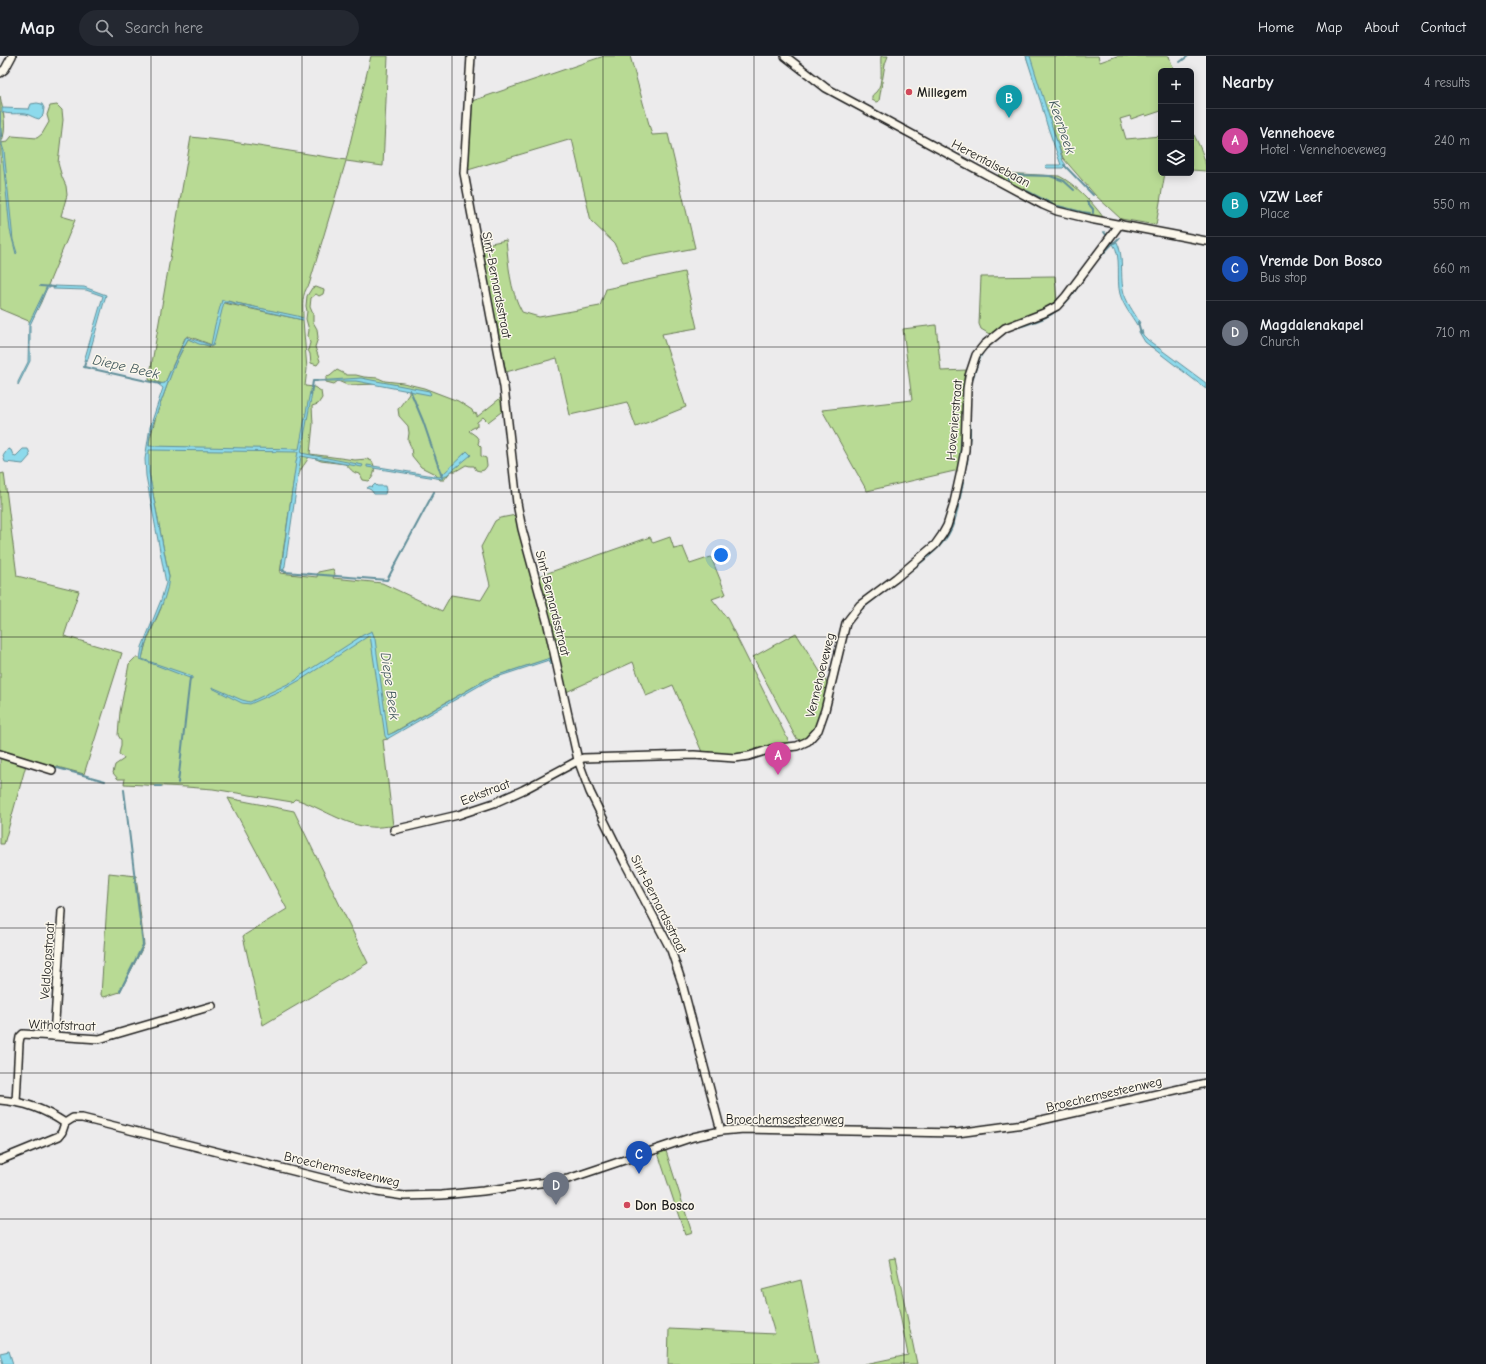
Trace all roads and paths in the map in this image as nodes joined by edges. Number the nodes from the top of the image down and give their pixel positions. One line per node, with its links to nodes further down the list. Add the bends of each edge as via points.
1 (12, 56): 4 (street)
2 (471, 56): 9 (street, Sint-Bernardsstraat, via 464,173 504,387 518,510 548,621)
3 (785, 56): 5 (street, Herentalsebaan, via 826,88 1043,205 1071,215)
4 (0, 73)
5 (1120, 224): 6 (street, Herentalsebaan); 7 (street, Hovenierstraat, via 1057,306 1005,328 984,345 976,356 967,389 965,450)
6 (1206, 241)
7 (956, 495): 9 (street, Vennehoeveweg, via 947,526 935,545 860,605 846,623 825,710 818,730 808,741 797,746 735,758 677,755 591,756)
8 (0, 754): 10 (street)
9 (578, 760): 11 (street, Eekstraat, via 494,803 458,815); 19 (street, Sint-Bernardsstraat, via 590,792 671,950)
10 (52, 770)
11 (394, 830)
12 (62, 911): 14 (street, Veldloopstraat)
13 (212, 1006): 14 (street, Withofstraat, via 100,1039)
14 (54, 1036): 17 (street, Withofstraat, via 20,1036)
15 (1206, 1083): 19 (street, Broechemsesteenweg, via 1024,1124 957,1133 744,1129)
16 (0, 1100): 17 (street)
17 (16, 1102): 18 (street, via 50,1112)
18 (65, 1123): 19 (street, Broechemsesteenweg, via 73,1118 82,1118 377,1192 404,1196 483,1191 568,1179 693,1137); 20 (street, via 59,1136)
19 (721, 1131)
20 (0, 1160)

